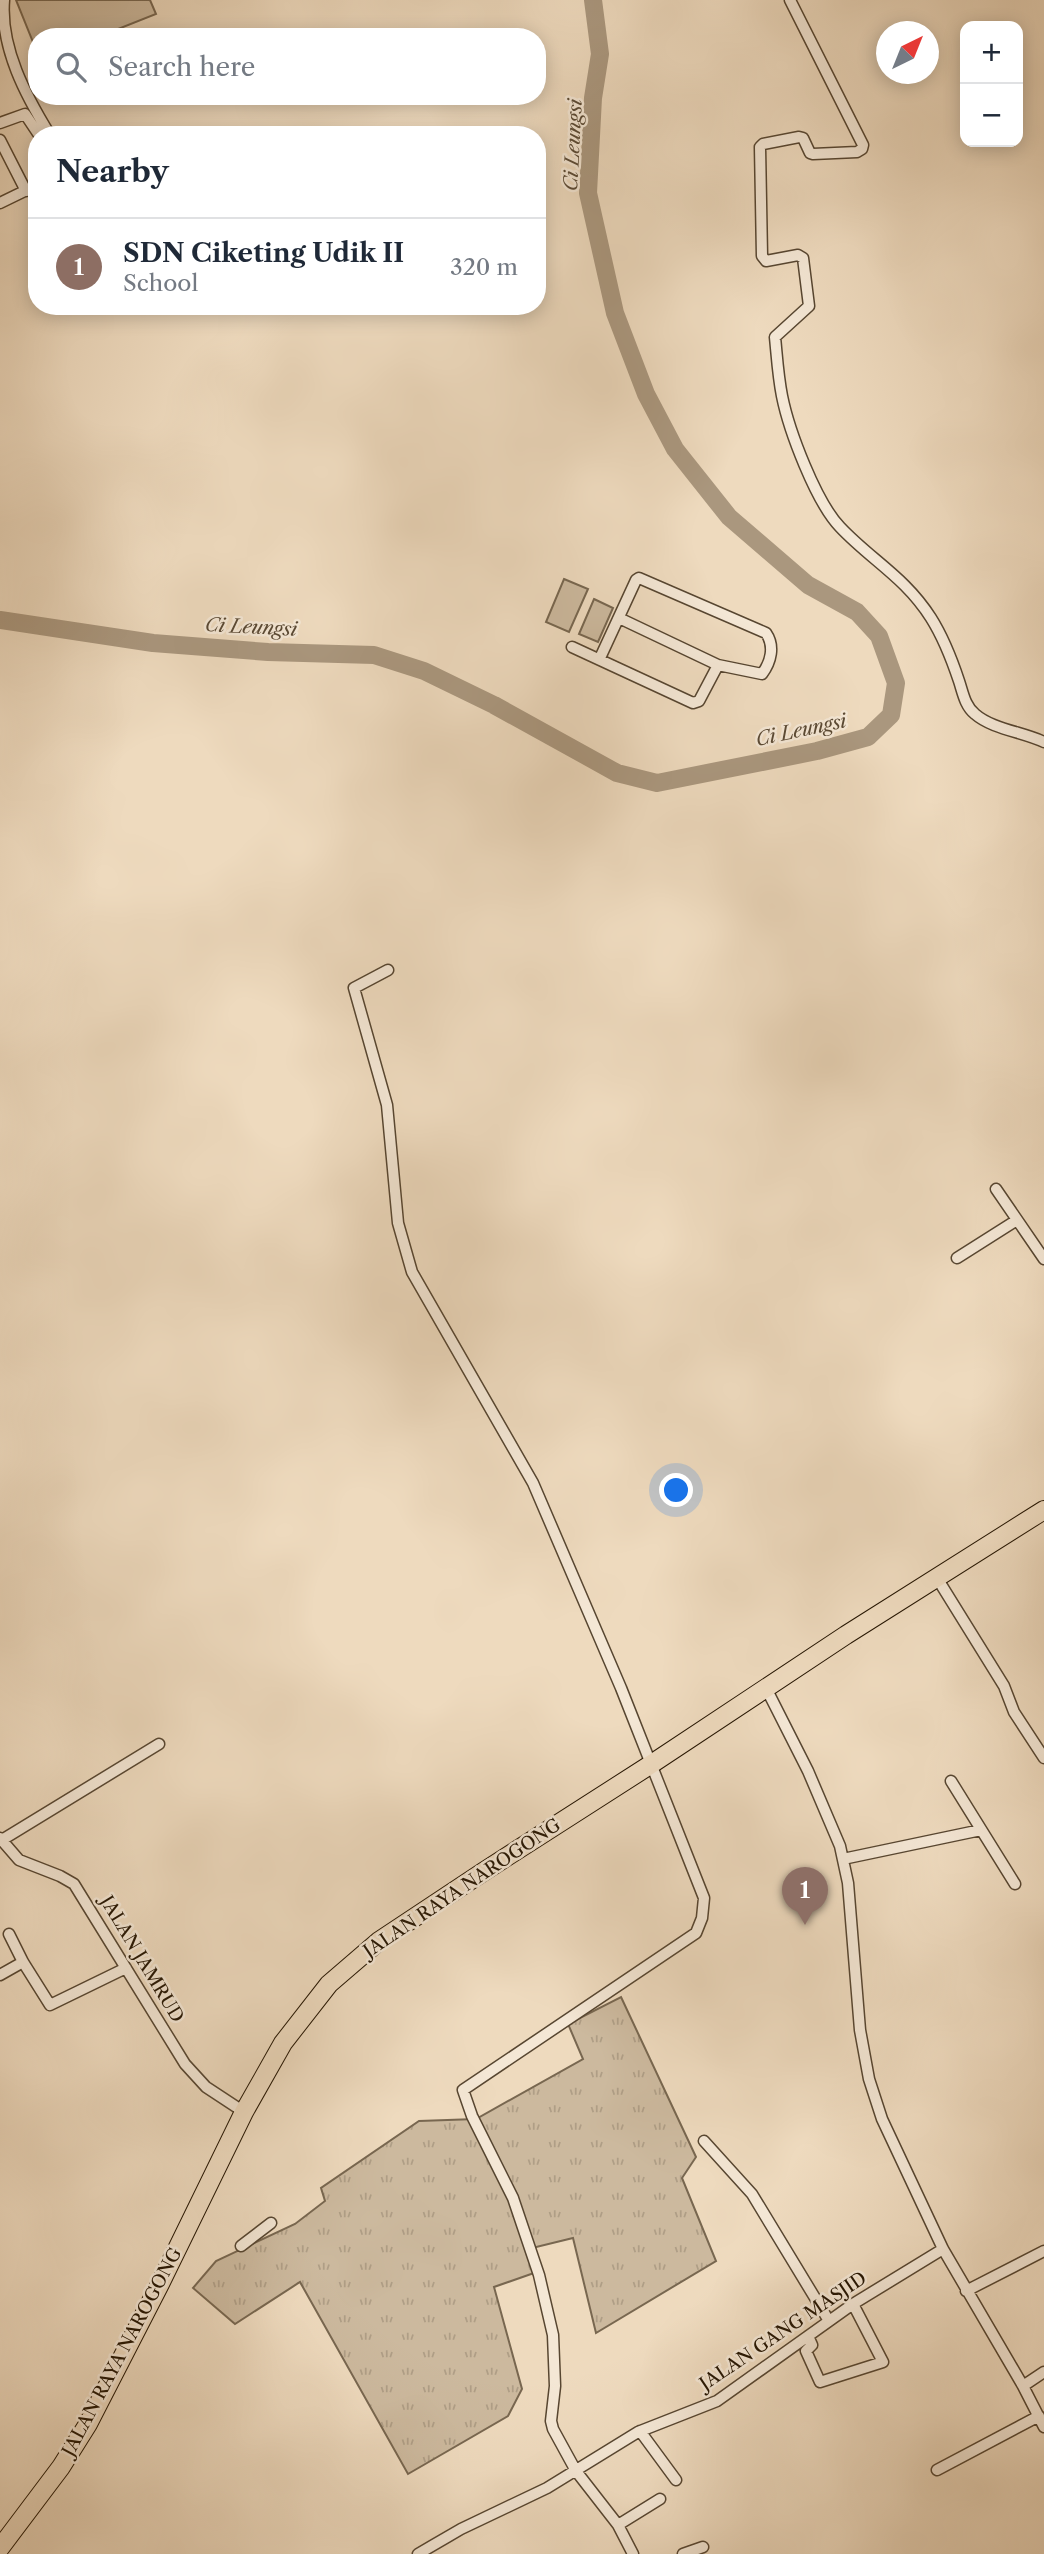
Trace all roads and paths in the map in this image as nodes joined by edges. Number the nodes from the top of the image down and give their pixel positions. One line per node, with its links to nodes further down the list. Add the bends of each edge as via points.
1 (4, 0): 3 (street, via 2,29)
2 (790, 0): 18 (street, via 863,145 857,152 813,154 799,136 760,146 762,256 766,261 802,256 805,260 809,303 775,337 787,413 803,460 826,509 840,527 900,579 930,616 971,710 993,725)
3 (28, 100)
4 (31, 105): 7 (street)
5 (0, 123): 6 (street, via 25,114)
6 (33, 126)
7 (44, 126)
8 (0, 140): 9 (street)
9 (28, 182)
10 (28, 191): 12 (street)
11 (28, 192): 13 (street)
12 (0, 203)
13 (0, 208)
14 (619, 618): 16 (street); 17 (street); 17 (street, via 640,578 766,633 771,640 762,674)
15 (572, 648): 16 (street)
16 (600, 658): 17 (street, via 693,703 699,701)
17 (719, 664)
18 (1044, 742)
19 (388, 970): 29 (street, via 355,988 387,1105 398,1223 412,1272 533,1482)
20 (996, 1189): 21 (street)
21 (1017, 1220): 22 (street); 23 (street)
22 (957, 1258)
23 (1044, 1259)
24 (1044, 1510): 25 (main road, JALAN RAYA NAROGONG)
25 (937, 1578): 26 (main road, JALAN RAYA NAROGONG); 28 (street, via 979,1657 1004,1686 1014,1712)
26 (766, 1688): 29 (main road, JALAN RAYA NAROGONG); 33 (street, via 808,1771)
27 (159, 1744): 32 (street)
28 (1044, 1758)
29 (653, 1763): 39 (main road, JALAN RAYA NAROGONG, via 355,1960 307,2009); 55 (street, via 704,1898 696,1933 463,2090 513,2198 539,2275 553,2335 551,2421)
30 (951, 1781): 31 (street)
31 (981, 1830): 33 (street); 34 (street)
32 (1, 1839): 37 (street, JALAN JAMRUD, via 19,1860 74,1884)
33 (844, 1859): 43 (street, via 869,2079 882,2119)
34 (1015, 1884)
35 (9, 1934): 36 (street)
36 (23, 1962): 37 (street, via 50,2005); 38 (street)
37 (126, 1968): 39 (street, JALAN JAMRUD, via 185,2064 206,2087)
38 (0, 1975)
39 (244, 2112): 60 (main road, JALAN RAYA NAROGONG, via 88,2424)
40 (704, 2141): 47 (street, via 752,2194)
41 (271, 2223): 42 (street)
42 (241, 2246)
43 (943, 2249): 45 (street); 46 (street, JALAN GANG MASJID)
44 (1044, 2251): 45 (street)
45 (966, 2291): 50 (street)
46 (853, 2304): 47 (street, JALAN GANG MASJID); 48 (street, via 883,2362 820,2382 806,2351 812,2345)
47 (829, 2321): 48 (street, JALAN GANG MASJID)
48 (808, 2336): 53 (street, JALAN GANG MASJID, via 717,2402)
49 (1044, 2372): 50 (street)
50 (1023, 2386): 51 (street)
51 (1039, 2416): 52 (street); 54 (street)
52 (1044, 2427)
53 (640, 2431): 55 (street, JALAN GANG MASJID); 56 (street)
54 (937, 2470)
55 (576, 2471): 58 (street); 61 (street, JALAN GANG MASJID)
56 (676, 2480)
57 (660, 2499): 58 (street)
58 (618, 2525): 62 (street)
59 (703, 2547): 63 (street)
60 (0, 2548)
61 (418, 2554)
62 (633, 2554)
63 (683, 2554)

